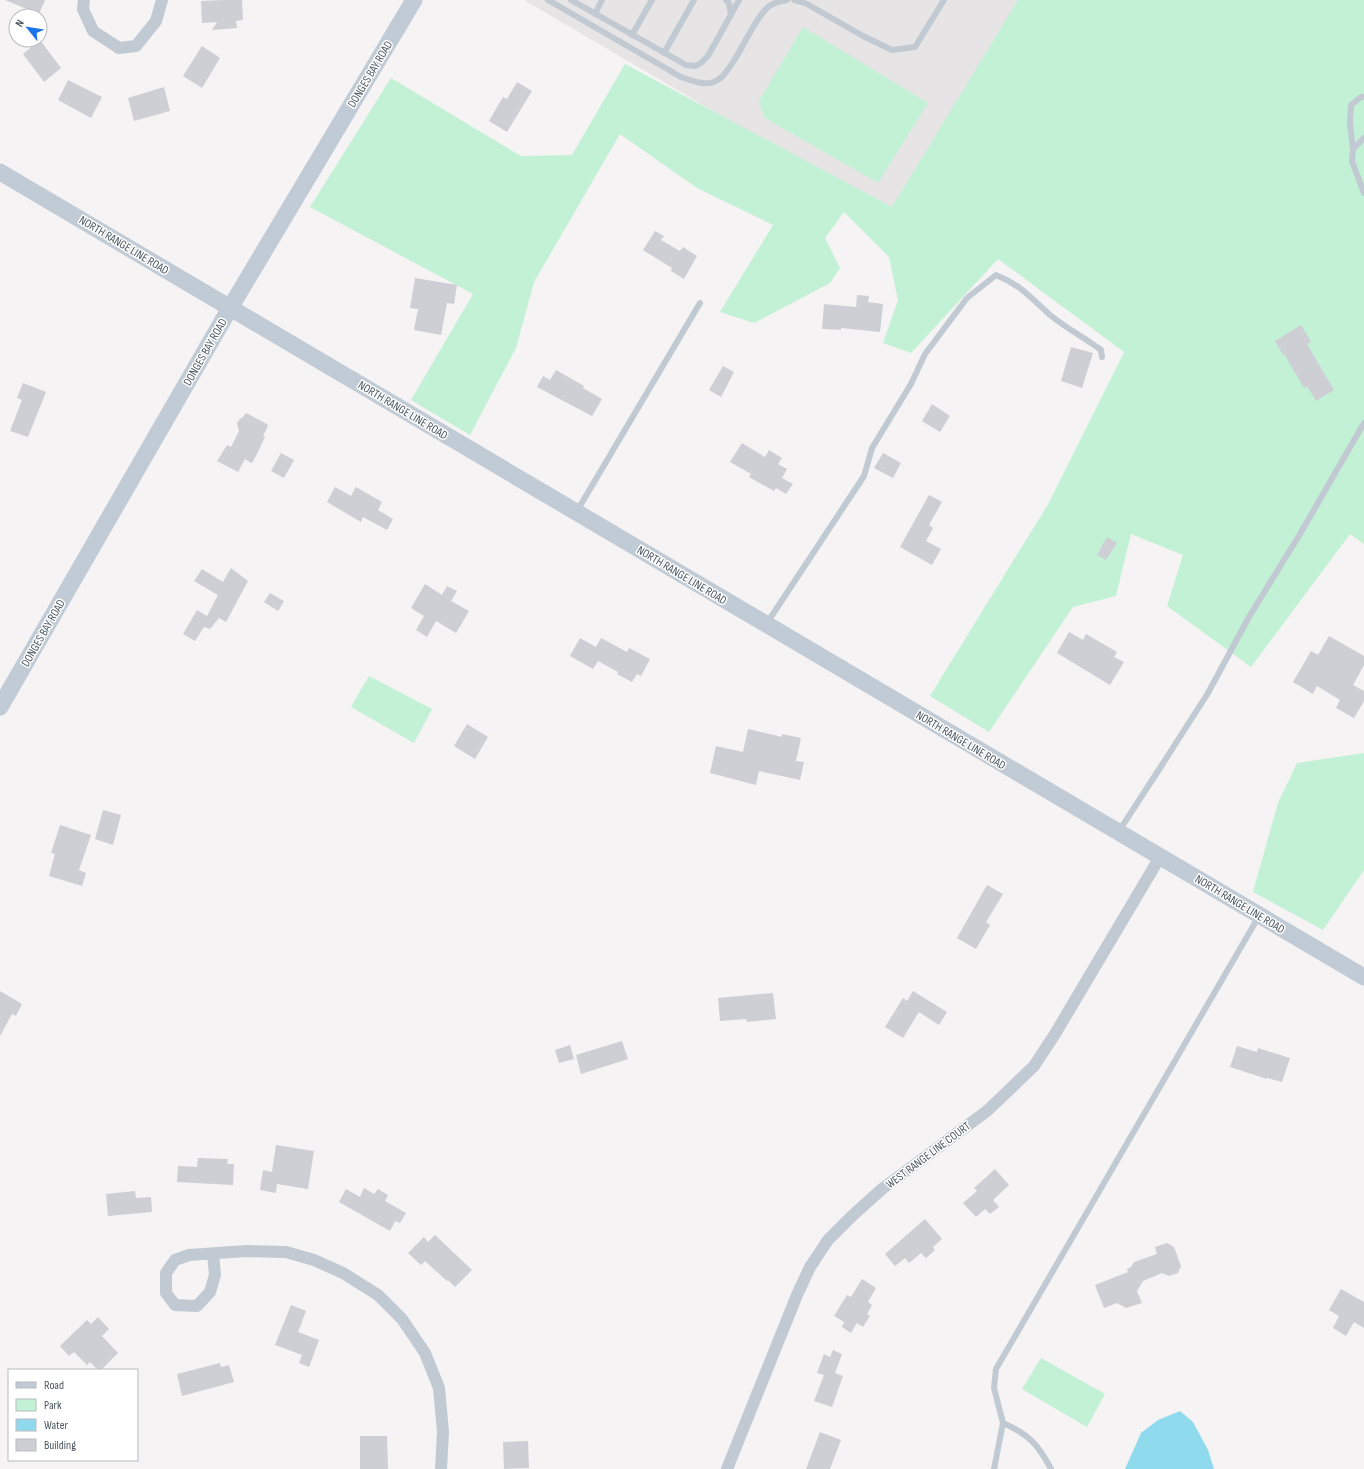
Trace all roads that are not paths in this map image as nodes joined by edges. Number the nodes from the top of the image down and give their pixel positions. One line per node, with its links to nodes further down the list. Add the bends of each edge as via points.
1 (84, 0): 2 (street, via 83,9 93,31 119,48 136,46 156,21)
2 (162, 0)
3 (414, 0): 24 (street, DONGES BAY ROAD)
4 (548, 0): 11 (lane, via 681,77 698,83 713,82 724,75 767,8)
5 (571, 0): 14 (lane)
6 (602, 0): 14 (lane)
7 (652, 0): 16 (lane)
8 (694, 0): 17 (lane)
9 (726, 0): 15 (lane)
10 (739, 0): 15 (lane)
11 (787, 0)
12 (794, 0): 13 (lane, via 807,4 892,50 915,47)
13 (944, 0)
14 (595, 14): 16 (lane)
15 (731, 15): 17 (lane, via 708,56 701,63 695,66 686,65)
16 (632, 35): 17 (lane)
17 (664, 53)
18 (1364, 97): 20 (lane, via 1351,105)
19 (1364, 138): 20 (lane)
20 (1353, 149): 22 (lane, via 1352,161)
21 (0, 172): 24 (street, NORTH RANGE LINE ROAD)
22 (1364, 193)
23 (700, 303): 27 (lane)
24 (230, 308): 27 (street, NORTH RANGE LINE ROAD); 29 (street, DONGES BAY ROAD)
25 (1102, 357): 28 (lane, via 1101,350 1051,316 1031,296 1008,280 996,275 967,298 925,354 911,384 872,448 864,476)
26 (1364, 423): 30 (lane, via 1249,618 1208,693)
27 (576, 513): 28 (street, NORTH RANGE LINE ROAD)
28 (766, 624): 30 (street, NORTH RANGE LINE ROAD)
29 (0, 707)
30 (1118, 832): 31 (street, NORTH RANGE LINE ROAD)
31 (1160, 857): 32 (street, NORTH RANGE LINE ROAD); 37 (street, WEST RANGE LINE COURT, via 1034,1066 987,1111 882,1189 828,1240 810,1267 797,1295)
32 (1259, 916): 33 (street, NORTH RANGE LINE ROAD); 35 (lane, via 996,1369 994,1388)
33 (1364, 977)
34 (213, 1254): 34 (street, via 189,1255 175,1260 166,1273 166,1293 175,1305 197,1306 210,1292 215,1275); 36 (street, via 247,1251 286,1252 314,1260 343,1273 378,1295 402,1319 421,1347 439,1388 443,1432)
35 (1003, 1423): 38 (lane); 39 (lane, via 1030,1438)
36 (442, 1469)
37 (727, 1469)
38 (994, 1469)
39 (1051, 1469)

